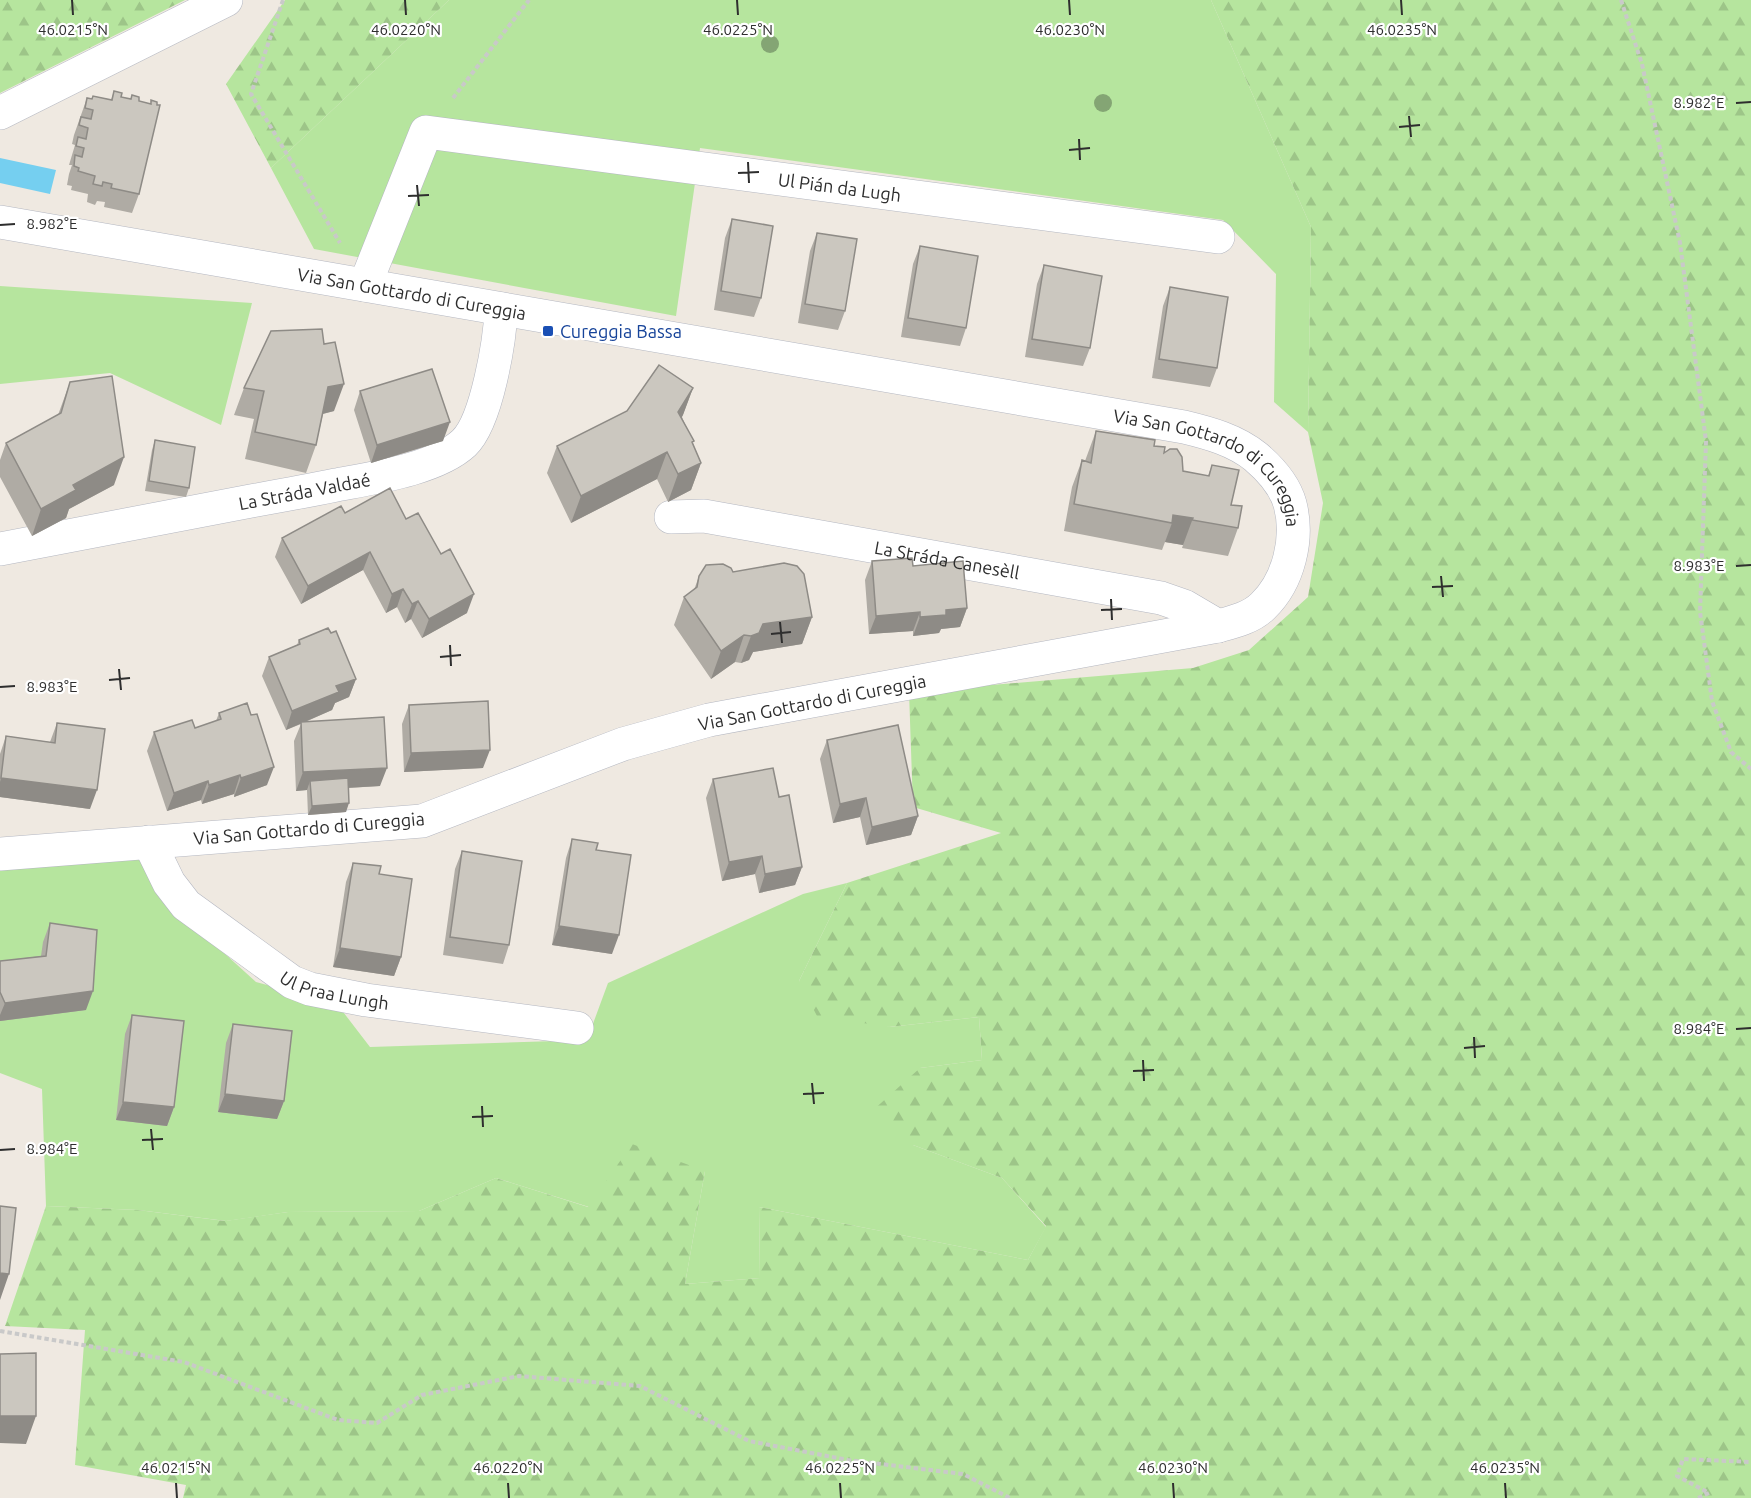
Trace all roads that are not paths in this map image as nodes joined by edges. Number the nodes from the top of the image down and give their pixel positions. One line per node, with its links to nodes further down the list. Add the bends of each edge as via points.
1 (226, 0): 2 (street)
2 (0, 113)
3 (0, 222): 5 (street, Via San Gottardo di Cureggia)
4 (1218, 237): 5 (street, Ul Pián da Lugh, via 426,132)
5 (365, 285): 6 (street, Via San Gottardo di Cureggia)
6 (501, 309): 8 (street, La Stráda Valdaé, via 486,398 477,424 466,441 439,459 377,477); 9 (street, Via San Gottardo di Cureggia, via 1184,427 1235,443 1255,456 1282,486 1290,504 1292,550 1286,572 1262,608)
7 (671, 517): 9 (street, La Stráda Canesèll, via 704,516 1161,598)
8 (0, 549)
9 (1218, 626): 10 (street, Via San Gottardo di Cureggia, via 709,720 623,744 422,821)
10 (149, 842): 11 (street, Via San Gottardo di Cureggia); 12 (street, Ul Praa Lungh, via 169,883 186,905 292,982 366,1000)
11 (0, 854)
12 (578, 1028)

